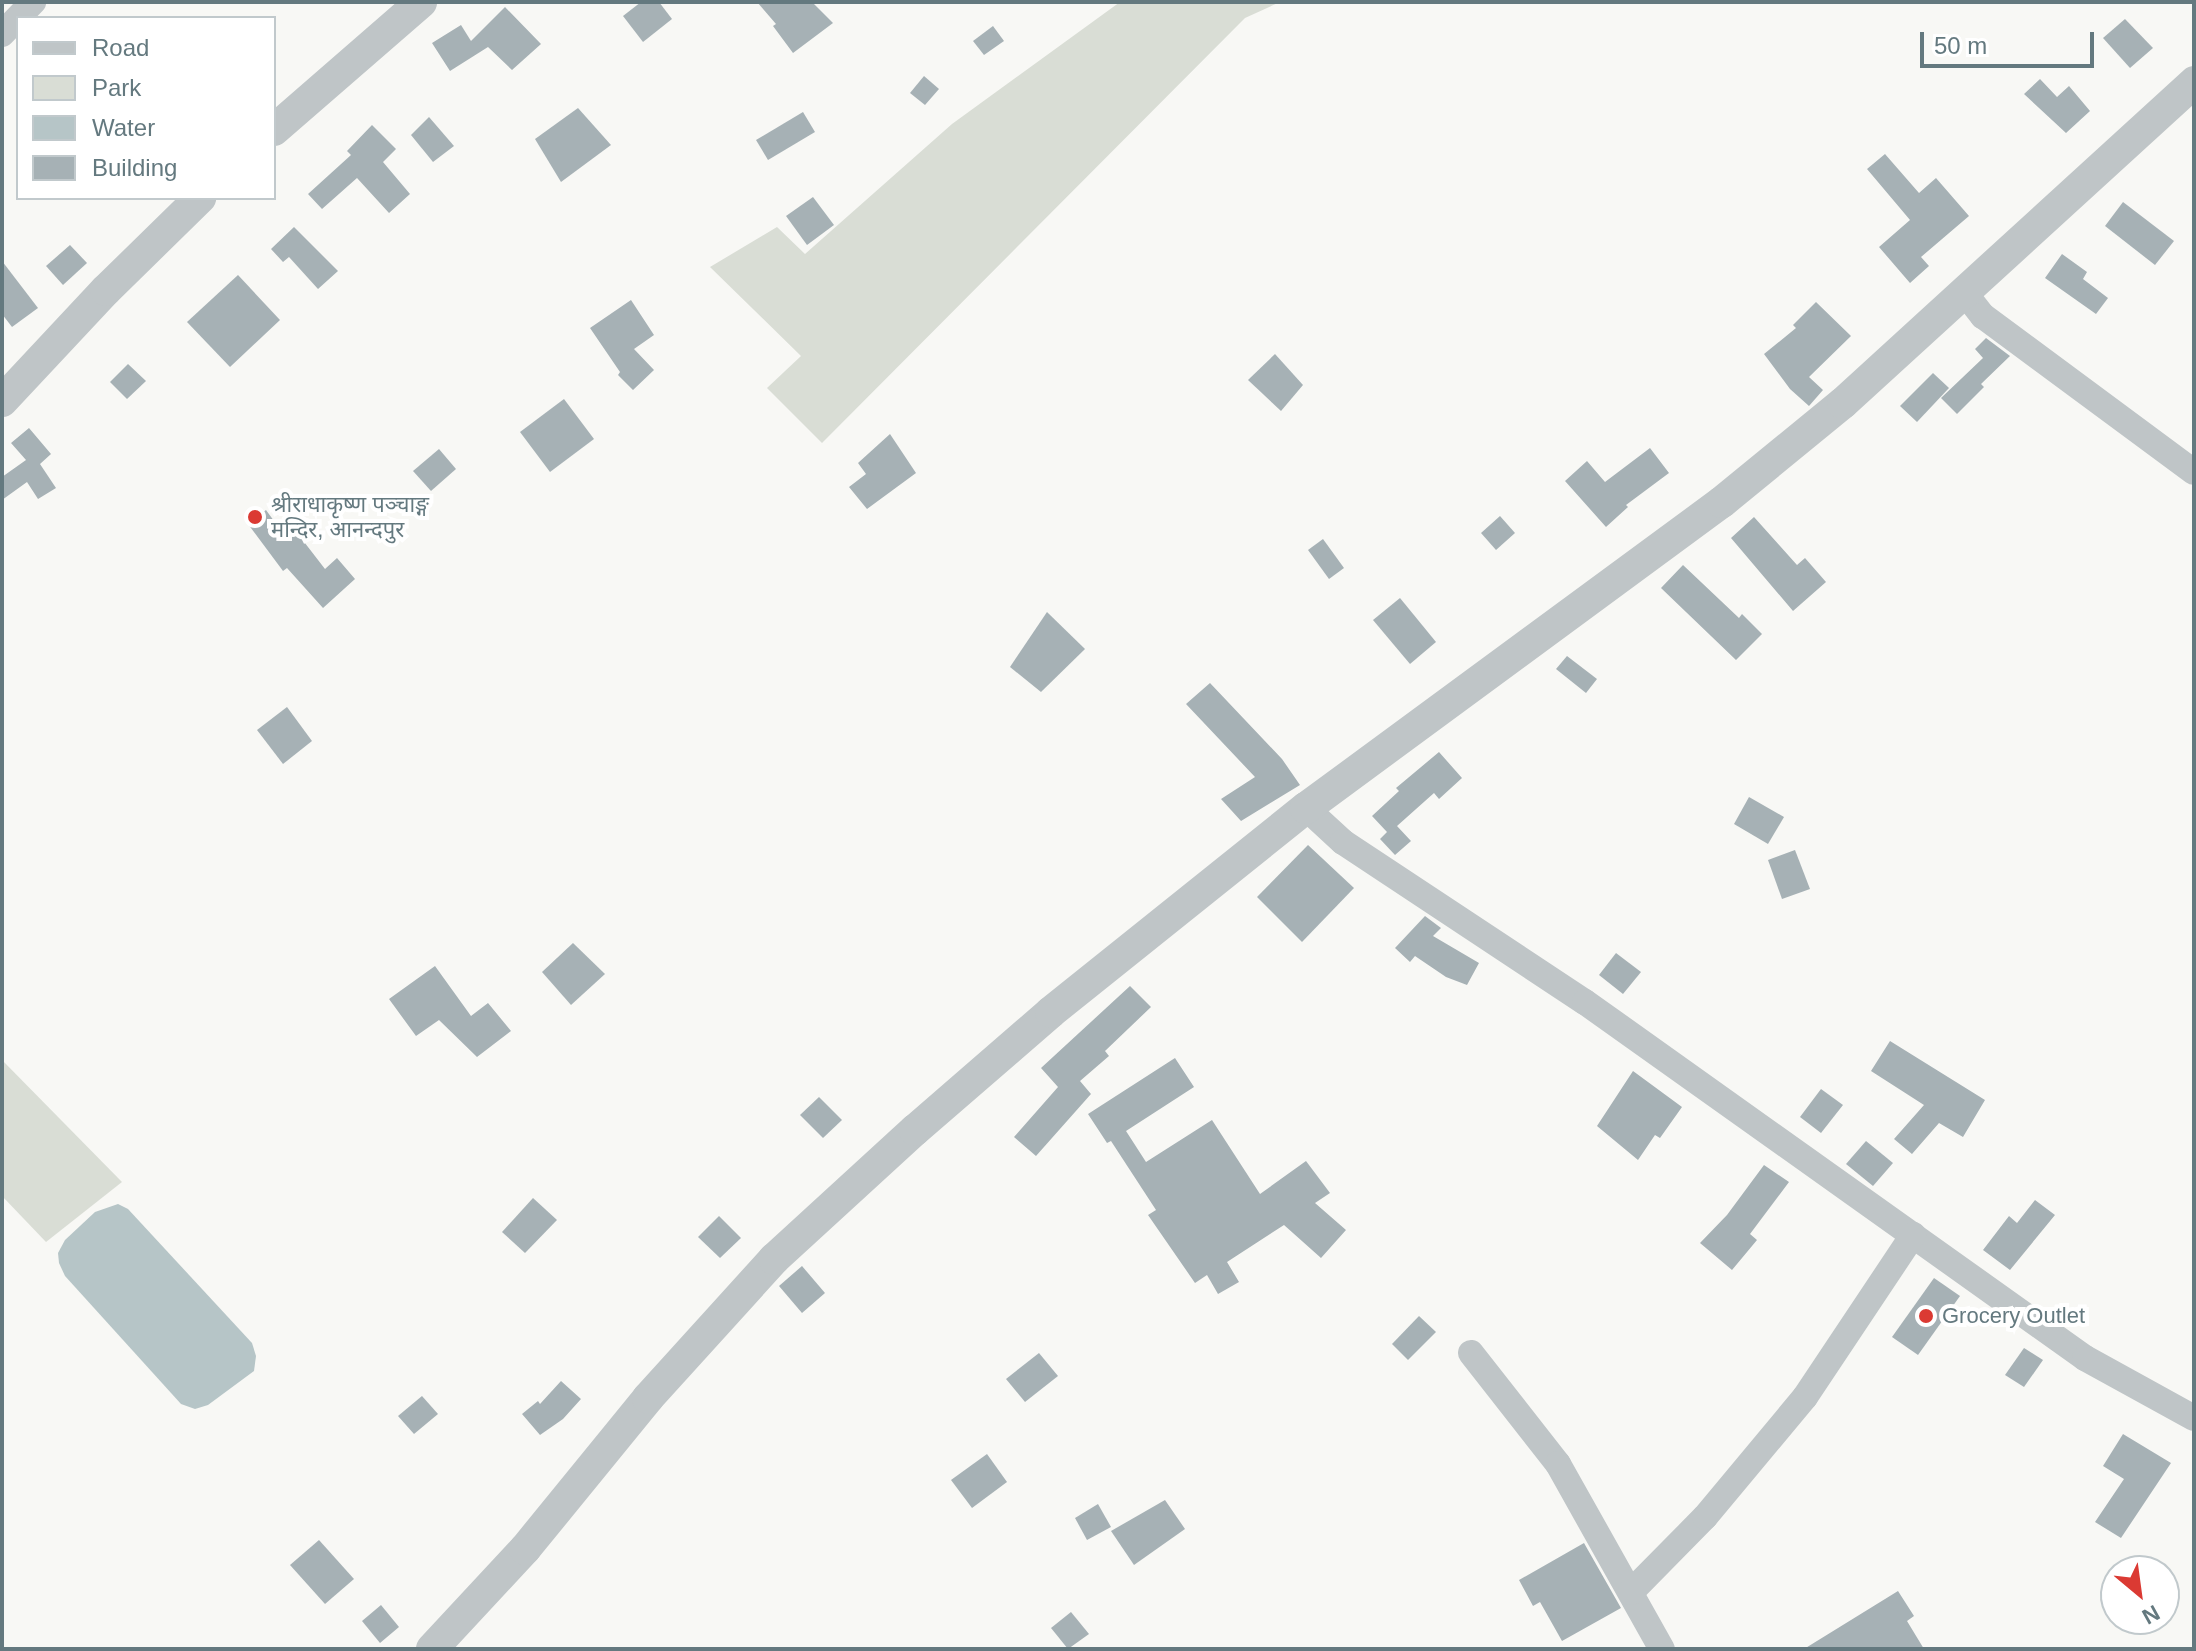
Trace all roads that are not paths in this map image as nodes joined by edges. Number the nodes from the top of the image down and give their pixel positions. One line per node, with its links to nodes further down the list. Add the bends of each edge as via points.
1 (421, 2): 5 (street)
2 (16, 20): 3 (street)
3 (2, 34)
4 (2194, 82): 7 (street)
5 (276, 128)
6 (198, 200): 8 (street)
7 (1964, 292): 9 (street, via 1983,316); 10 (street, via 1843,403 1722,502)
8 (2, 401)
9 (2194, 472)
10 (1306, 808): 11 (street, via 1343,842 1598,1011); 15 (street, via 1051,1012 774,1259)
11 (1913, 1235): 13 (street, via 2085,1358); 14 (street, via 1805,1397 1705,1517)
12 (1471, 1353): 14 (street, via 1558,1464)
13 (2194, 1418)
14 (1631, 1592): 16 (street)
15 (432, 1649)
16 (1662, 1649)

